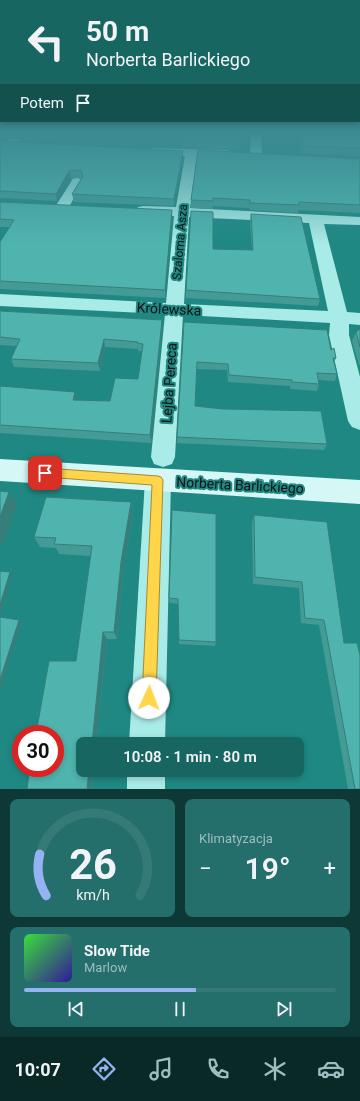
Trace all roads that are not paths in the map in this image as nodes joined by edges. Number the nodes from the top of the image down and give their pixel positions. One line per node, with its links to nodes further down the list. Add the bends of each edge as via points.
1 (189, 171): 7 (street, Szaloma Asza)
2 (77, 182): 4 (street)
3 (46, 206): 4 (street)
4 (62, 207): 5 (street)
5 (77, 208)
6 (130, 209): 7 (street)
7 (182, 211): 8 (street); 11 (street, Szaloma Asza)
8 (315, 218): 9 (street); 12 (street)
9 (360, 221)
10 (0, 300): 11 (street, Królewska)
11 (174, 309): 12 (street, Królewska); 15 (street, Lejba Pereca)
12 (339, 318): 13 (street, Królewska); 14 (street, via 339,335)
13 (360, 319)
14 (360, 421)
15 (160, 469): 16 (street, Norberta Barlickiego); 17 (street, Norberta Barlickiego); 18 (street, Lejba Pereca)
16 (0, 470)
17 (360, 492)
18 (147, 737)
19 (146, 777): 20 (street)
20 (146, 789)

